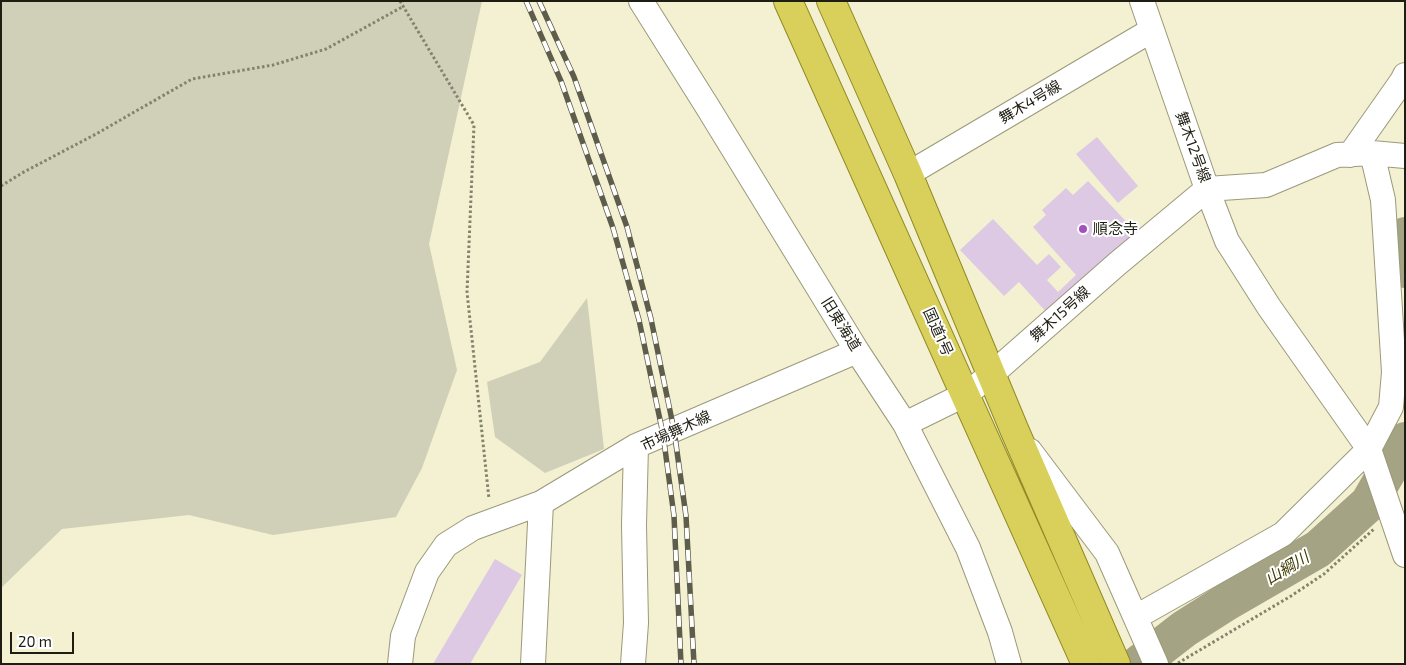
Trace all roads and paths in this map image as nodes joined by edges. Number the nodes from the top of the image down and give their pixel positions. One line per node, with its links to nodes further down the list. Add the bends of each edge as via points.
1 (400, 1): 6 (path)
2 (640, 1): 14 (street, 旧東海道)
3 (788, 1): 16 (highway, 国道1号)
4 (831, 1): 11 (highway, 国道1号)
5 (1142, 1): 7 (street, 舞木12号線)
6 (404, 6): 12 (path, via 326,49 273,66 192,79); 23 (path, via 474,125 468,292)
7 (1152, 30): 11 (street, 舞木4号線); 13 (street, 舞木12号線)
8 (1405, 75): 9 (street)
9 (1361, 154): 10 (street, 舞木12号線); 13 (street, 舞木12号線, via 1336,155 1266,185); 20 (street, via 1383,200 1394,372 1391,407)
10 (1405, 156)
11 (908, 174): 15 (highway, 国道1号)
12 (1, 186)
13 (1207, 189): 15 (street, 舞木15号線); 20 (street, via 1227,240 1269,307)
14 (858, 351): 17 (street, 旧東海道); 19 (street, 市場舞木線)
15 (992, 374): 16 (street, 舞木15号線); 18 (highway, 国道1号)
16 (966, 394): 17 (street, 舞木15号線); 26 (highway, 国道1号)
17 (905, 424): 30 (street, 旧東海道, via 968,548)
18 (1014, 429): 25 (street, via 1107,553); 26 (highway, 国道1号)
19 (636, 446): 21 (street); 29 (street, 市場舞木線)
20 (1369, 449): 22 (street); 25 (street, via 1283,534)
21 (541, 503): 23 (street); 28 (street)
22 (1392, 512): 24 (street); 34 (path, via 1324,574)
23 (491, 522): 27 (street, via 473,528 446,545 427,572 403,636)
24 (1405, 556)
25 (1136, 617): 33 (street)
26 (1086, 630): 31 (highway, 国道1号); 32 (highway, 国道1号)
27 (400, 664)
28 (533, 664)
29 (633, 664)
30 (1009, 664)
31 (1086, 664)
32 (1116, 664)
33 (1156, 664)
34 (1177, 664)

